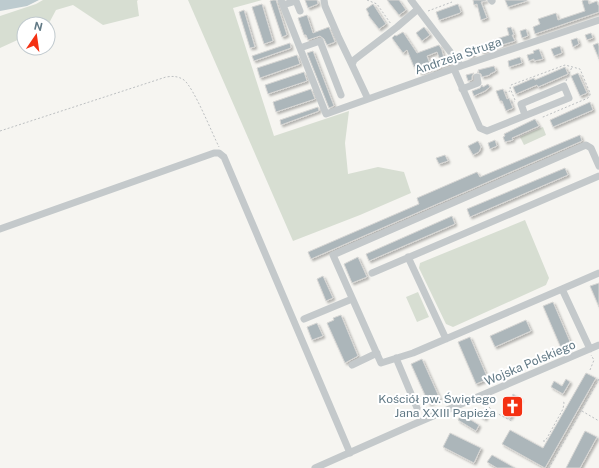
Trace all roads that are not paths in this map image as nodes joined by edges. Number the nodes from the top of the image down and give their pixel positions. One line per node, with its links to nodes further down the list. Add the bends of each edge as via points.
1 (324, 0): 8 (street)
2 (411, 0): 4 (street)
3 (282, 2): 5 (street, via 296,1); 7 (street)
4 (418, 9): 8 (street, via 354,60); 9 (street)
5 (300, 11)
6 (599, 20): 9 (street, Andrzeja Struga)
7 (300, 48): 12 (street, via 320,41); 13 (street, Andrzeja Struga, via 326,114)
8 (352, 65): 13 (street)
9 (457, 68): 11 (street); 13 (street, Andrzeja Struga)
10 (477, 78): 11 (street, via 478,83)
11 (462, 89): 14 (street, via 481,129 487,131)
12 (341, 95)
13 (368, 99)
14 (525, 115): 14 (street, via 521,104 564,86 569,98)
15 (599, 166): 22 (street, via 591,148 586,145 333,255)
16 (599, 176): 18 (street)
17 (0, 230): 31 (street, via 219,153 224,157)
18 (408, 258): 19 (street); 24 (street)
19 (372, 273)
20 (599, 274): 21 (street)
21 (562, 289): 24 (street); 26 (street)
22 (352, 299): 23 (street); 27 (street)
23 (304, 319)
24 (446, 339): 28 (street)
25 (599, 345): 26 (street, Wojska Polskiego)
26 (590, 351): 31 (street, Wojska Polskiego)
27 (376, 353): 28 (street, via 381,363); 29 (street)
28 (396, 358): 30 (street)
29 (352, 365)
30 (417, 408)
31 (350, 452): 32 (street, Wojska Polskiego)
32 (315, 468)

